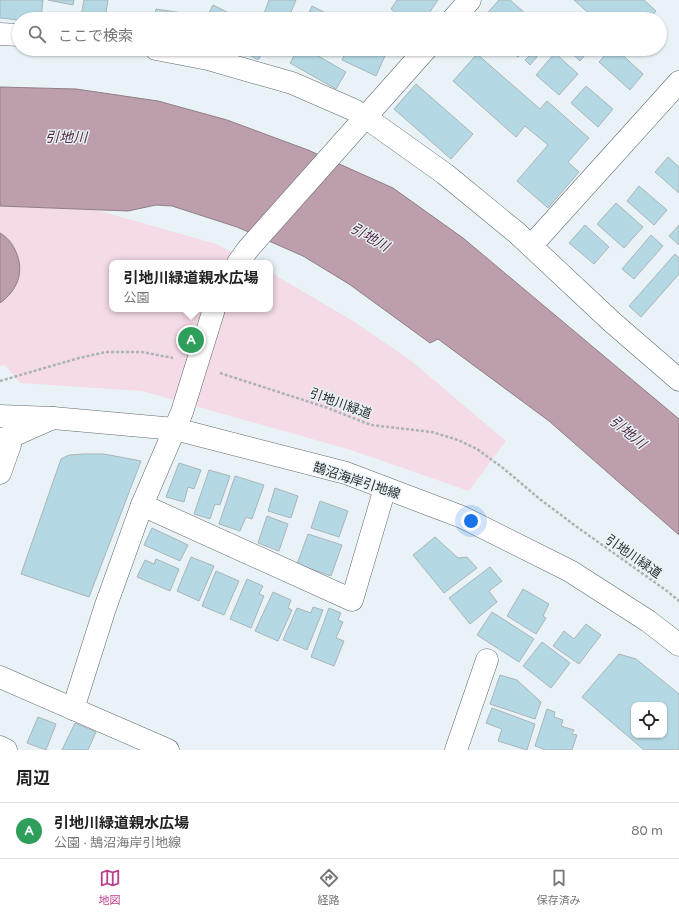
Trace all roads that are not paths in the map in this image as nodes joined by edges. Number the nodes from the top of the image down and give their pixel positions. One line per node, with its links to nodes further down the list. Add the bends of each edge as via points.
1 (470, 0): 2 (street)
2 (459, 12)
3 (0, 34): 4 (street)
4 (12, 35)
5 (189, 56): 8 (street, via 292,83)
6 (420, 56): 8 (street)
7 (679, 82): 9 (street)
8 (365, 117): 9 (street, via 445,174); 10 (street)
9 (531, 246): 12 (street)
10 (243, 256)
11 (213, 312): 15 (street)
12 (679, 380)
13 (0, 416): 14 (street, 鵠沼海岸引地線)
14 (53, 418): 15 (street, 鵠沼海岸引地線); 16 (street)
15 (175, 429): 18 (street, 鵠沼海岸引地線, via 346,473); 19 (street)
16 (5, 438): 17 (street, via 10,445)
17 (0, 473)
18 (385, 488): 19 (street, via 352,600); 20 (street, 鵠沼海岸引地線, via 462,517 570,571)
19 (142, 505): 23 (street, via 105,608)
20 (679, 644)
21 (487, 660): 27 (street)
22 (0, 677): 23 (street)
23 (73, 709): 26 (street)
24 (0, 747): 25 (street)
25 (6, 750)
26 (168, 750)
27 (456, 750)

